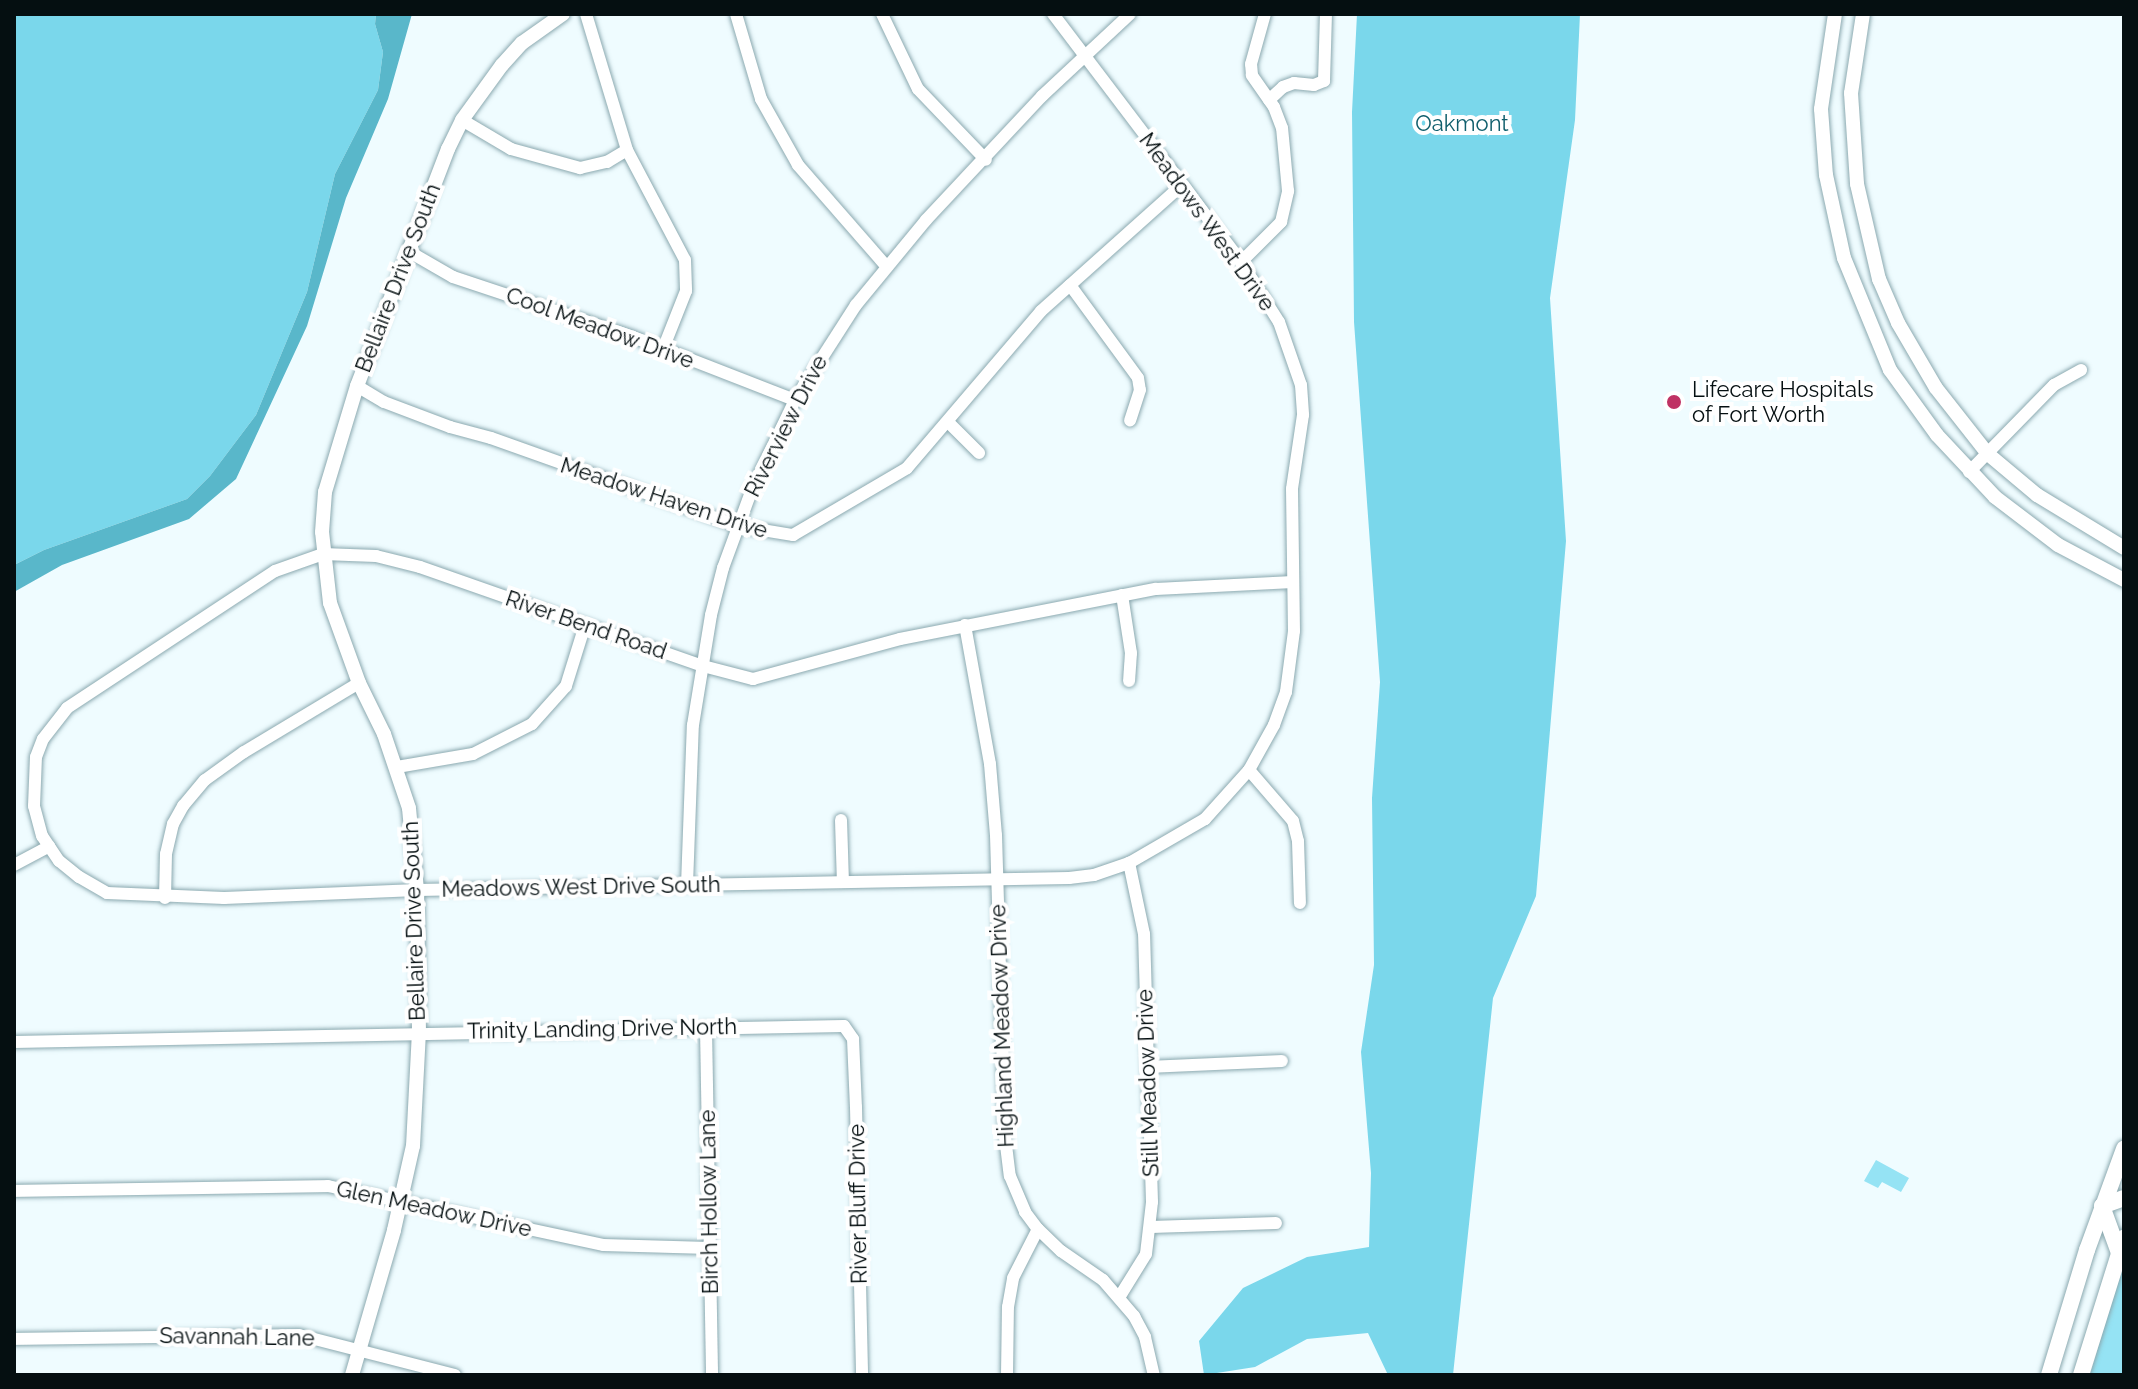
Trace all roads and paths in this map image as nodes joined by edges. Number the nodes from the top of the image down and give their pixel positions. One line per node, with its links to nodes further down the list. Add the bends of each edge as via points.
1 (563, 14): 13 (street, Bellaire Drive South, via 522,43)
2 (586, 14): 14 (street)
3 (736, 14): 19 (street, via 761,99 798,165)
4 (882, 14): 15 (street, via 918,89)
5 (1053, 14): 11 (street, Meadows West Drive)
6 (1130, 14): 11 (street, Riverview Drive)
7 (1265, 14): 12 (street, via 1251,64 1252,75)
8 (1326, 14): 12 (street, via 1324,81 1294,83)
9 (1835, 14): 22 (street, via 1823,76 1821,141 1833,219)
10 (1862, 15): 20 (street, via 1851,123 1857,184)
11 (1083, 58): 15 (street, Riverview Drive); 16 (street, Meadows West Drive)
12 (1269, 100): 18 (street, via 1282,128 1287,160 1286,209 1272,234)
13 (462, 120): 14 (street, via 511,149 580,168 607,162); 17 (street, Bellaire Drive South)
14 (627, 150): 23 (street, via 678,241 687,273 686,291)
15 (986, 160): 19 (street, Riverview Drive)
16 (1182, 185): 18 (street, Meadows West Drive); 21 (street, Meadow Haven Drive)
17 (408, 251): 23 (street, Cool Meadow Drive, via 453,277); 25 (street, Bellaire Drive South)
18 (1241, 262): 36 (street, Meadows West Drive, via 1279,322 1301,385 1303,415 1292,489)
19 (887, 267): 26 (street, Riverview Drive, via 838,330)
20 (1879, 279): 22 (street); 30 (street, via 1920,365)
21 (1070, 285): 27 (street, via 1138,378 1140,390); 28 (street, Meadow Haven Drive, via 984,374)
22 (1854, 288): 31 (street, via 1890,370)
23 (663, 349): 26 (street, Cool Meadow Drive)
24 (2081, 370): 30 (street, via 2054,385)
25 (357, 386): 32 (street, Meadow Haven Drive, via 450,427); 34 (street, Bellaire Drive South, via 325,492)
26 (795, 400): 32 (street, Riverview Drive)
27 (1130, 420)
28 (948, 422): 29 (street); 32 (street, Meadow Haven Drive, via 907,468 803,531 779,536)
29 (979, 453)
30 (1988, 454): 31 (street); 33 (street, via 2037,495)
31 (1969, 472): 35 (street, via 2029,526)
32 (738, 526): 40 (street, Riverview Drive, via 711,615)
33 (2124, 548)
34 (323, 554): 38 (street, River Bend Road, via 376,556 420,567); 42 (street, Bellaire Drive South, via 330,603); 46 (street, River Bend Road, via 275,571 67,708 43,739 34,769 34,806)
35 (2124, 580)
36 (1293, 582): 37 (street, River Bend Road); 44 (street, Meadows West Drive, via 1294,631 1286,692)
37 (1122, 595): 39 (street, River Bend Road); 41 (street, via 1131,653)
38 (585, 625): 40 (street, River Bend Road); 43 (street, via 566,686 532,724 473,754)
39 (965, 625): 40 (street, River Bend Road, via 766,677 740,677); 49 (street, Highland Meadow Drive, via 990,764)
40 (703, 666): 51 (street, Riverview Drive, via 693,725)
41 (1129, 681)
42 (359, 683): 43 (street, Bellaire Drive South); 53 (street, via 205,780 173,824)
43 (397, 767): 52 (street, Bellaire Drive South, via 409,808)
44 (1249, 770): 47 (street, Meadows West Drive, via 1205,819); 54 (street, via 1293,821)
45 (841, 820): 50 (street)
46 (49, 846): 48 (street); 53 (street, Meadows West Drive South, via 59,861 96,888 121,896)
47 (1129, 863): 49 (street, Meadows West Drive South, via 1094,875); 60 (street, Still Meadow Drive, via 1144,934)
48 (14, 865)
49 (997, 881): 50 (street, Meadows West Drive South); 68 (street, Highland Meadow Drive, via 1005,1137 1014,1189)
50 (843, 882): 51 (street, Meadows West Drive South)
51 (687, 885): 52 (street, Meadows West Drive South)
52 (417, 890): 53 (street, Meadows West Drive South); 56 (street, Bellaire Drive South)
53 (165, 898)
54 (1300, 903)
55 (706, 1028): 56 (street, Trinity Landing Drive North); 57 (street, Trinity Landing Drive North, via 839,1025); 70 (street, Birch Hollow Lane)
56 (419, 1032): 58 (street, Trinity Landing Drive North); 64 (street, Bellaire Drive South, via 414,1134)
57 (851, 1033): 77 (street, River Bluff Drive)
58 (14, 1042)
59 (1282, 1061): 60 (street)
60 (1148, 1067): 67 (street, Still Meadow Drive)
61 (2124, 1149): 65 (main road)
62 (14, 1191): 64 (street, Glen Meadow Drive, via 328,1186)
63 (2124, 1198): 65 (main road)
64 (401, 1200): 70 (street, Glen Meadow Drive, via 603,1245); 73 (street, Bellaire Drive South)
65 (2102, 1206): 69 (main road); 80 (main road)
66 (1276, 1223): 67 (street)
67 (1151, 1227): 71 (street, Still Meadow Drive, via 1146,1254)
68 (1038, 1229): 71 (street, Highland Meadow Drive); 78 (street, via 1013,1278)
69 (2121, 1245): 81 (main road)
70 (709, 1248): 76 (street, Birch Hollow Lane)
71 (1120, 1296): 79 (street, Highland Meadow Drive, via 1145,1337)
72 (14, 1339): 73 (street, Savannah Lane, via 242,1333 299,1335)
73 (359, 1348): 74 (street, Bellaire Drive South); 75 (street, Savannah Lane)
74 (352, 1375)
75 (455, 1375)
76 (712, 1375)
77 (862, 1375)
78 (1007, 1375)
79 (1154, 1375)
80 (2049, 1375)
81 (2081, 1375)

